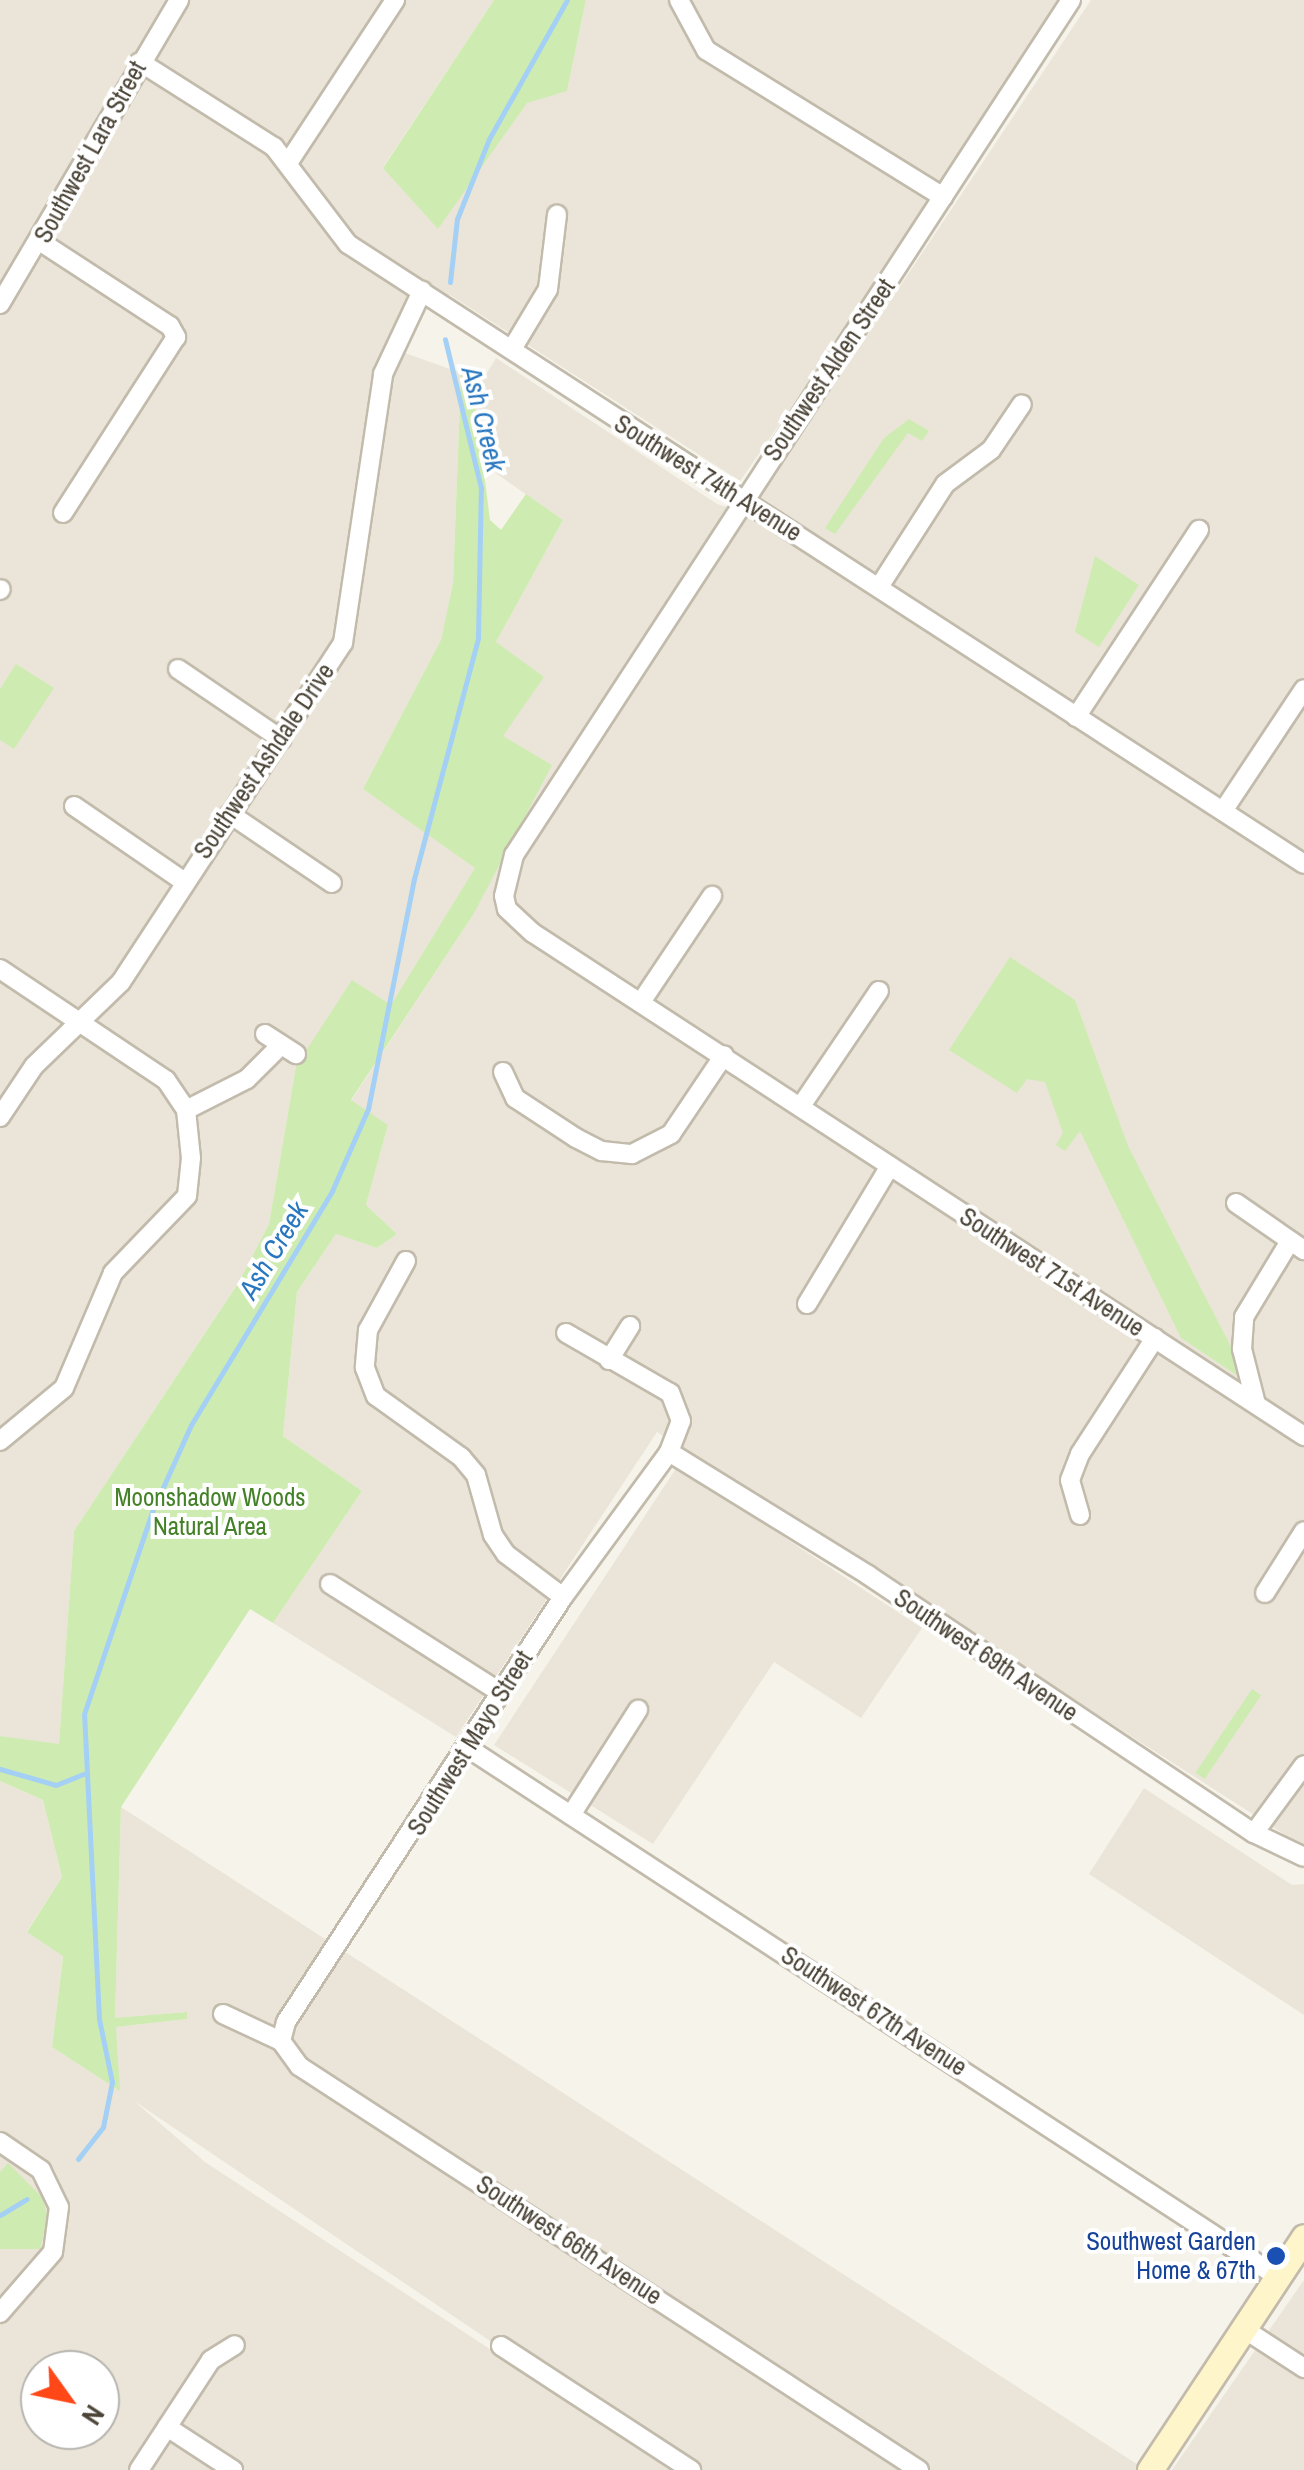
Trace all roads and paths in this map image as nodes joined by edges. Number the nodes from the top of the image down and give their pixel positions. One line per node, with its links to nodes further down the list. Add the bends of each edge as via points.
1 (179, 0): 5 (street, Southwest Lara Street)
2 (395, 0): 6 (street)
3 (680, 0): 7 (street, via 706,50)
4 (1071, 0): 7 (street, Southwest Alden Street)
5 (140, 62): 6 (street, Southwest 74th Avenue, via 274,147); 9 (street, Southwest Lara Street)
6 (288, 163): 10 (street, Southwest 74th Avenue, via 337,236)
7 (942, 197): 14 (street, Southwest Alden Street)
8 (556, 215): 12 (street, via 548,289)
9 (41, 242): 11 (street, Southwest Lara Street); 15 (street, via 170,326 176,338)
10 (422, 292): 12 (street, Southwest 74th Avenue); 21 (street, Southwest Ashdale Drive, via 383,374 343,643)
11 (0, 304)
12 (512, 349): 14 (street, Southwest 74th Avenue)
13 (1022, 404): 17 (street, via 991,450 945,484)
14 (742, 500): 17 (street, Southwest 74th Avenue); 28 (street, Southwest Alden Street, via 514,855)
15 (62, 513)
16 (1200, 530): 20 (street)
17 (878, 588): 20 (street, Southwest 74th Avenue)
18 (178, 669): 21 (street)
19 (1304, 690): 23 (street)
20 (1076, 718): 23 (street, Southwest 74th Avenue)
21 (280, 739): 24 (street, Southwest Ashdale Drive)
22 (74, 806): 26 (street)
23 (1223, 811): 25 (street, Southwest 74th Avenue)
24 (230, 814): 26 (street, Southwest Ashdale Drive); 27 (street)
25 (1304, 864)
26 (183, 881): 33 (street, Southwest Ashdale Drive, via 121,982)
27 (332, 883)
28 (504, 896): 32 (street, Southwest 71st Avenue, via 532,933)
29 (712, 896): 32 (street)
30 (0, 969): 33 (street)
31 (879, 991): 37 (street)
32 (641, 1002): 35 (street, Southwest 71st Avenue)
33 (77, 1021): 38 (street, via 166,1080); 39 (street, Southwest Ashdale Drive, via 34,1066)
34 (281, 1044): 38 (street, via 268,1065)
35 (724, 1055): 36 (street, via 671,1134 632,1154 602,1151 576,1138 515,1098); 37 (street, Southwest 71st Avenue)
36 (503, 1072)
37 (802, 1106): 40 (street, Southwest 71st Avenue)
38 (186, 1110): 51 (street, via 187,1196 113,1273 64,1388)
39 (0, 1118)
40 (890, 1166): 44 (street); 47 (street, Southwest 71st Avenue)
41 (1236, 1203): 42 (street)
42 (1297, 1245): 49 (street, via 1244,1317 1242,1349)
43 (406, 1261): 57 (street, via 368,1330 365,1368 376,1396 461,1457 476,1475 493,1535 506,1554)
44 (807, 1304)
45 (630, 1326): 48 (street)
46 (566, 1333): 48 (street)
47 (1155, 1338): 49 (street, Southwest 71st Avenue); 53 (street, via 1080,1454 1070,1480)
48 (608, 1360): 52 (street, via 676,1399 682,1421)
49 (1256, 1404): 50 (street, Southwest 71st Avenue)
50 (1304, 1436)
51 (0, 1441)
52 (669, 1452): 57 (street, Southwest Mayo Street); 63 (street, Southwest 69th Avenue, via 868,1575)
53 (1080, 1515)
54 (1304, 1531): 56 (street)
55 (330, 1584): 58 (street)
56 (1265, 1593)
57 (562, 1597): 58 (street, Southwest Mayo Street)
58 (501, 1693): 60 (street, Southwest Mayo Street)
59 (638, 1710): 62 (street)
60 (468, 1748): 62 (street, Southwest 67th Avenue); 66 (street, Southwest Mayo Street, via 286,2022)
61 (1304, 1765): 63 (street)
62 (571, 1815): 69 (street, Southwest 67th Avenue)
63 (1254, 1834): 64 (street, Southwest 69th Avenue)
64 (1304, 1858)
65 (222, 2014): 66 (street, Southwest 66th Avenue)
66 (281, 2041): 79 (street, Southwest 66th Avenue, via 300,2066)
67 (0, 2142): 70 (street, via 41,2170 60,2206 53,2252)
68 (1304, 2237): 69 (street)
69 (1278, 2277): 71 (street)
70 (0, 2313)
71 (1244, 2328): 74 (street); 80 (street)
72 (235, 2345): 75 (street, via 211,2360)
73 (501, 2346): 78 (street)
74 (1304, 2368)
75 (167, 2427): 76 (street); 77 (street)
76 (139, 2470)
77 (234, 2470)
78 (691, 2470)
79 (919, 2470)
80 (1150, 2470)

